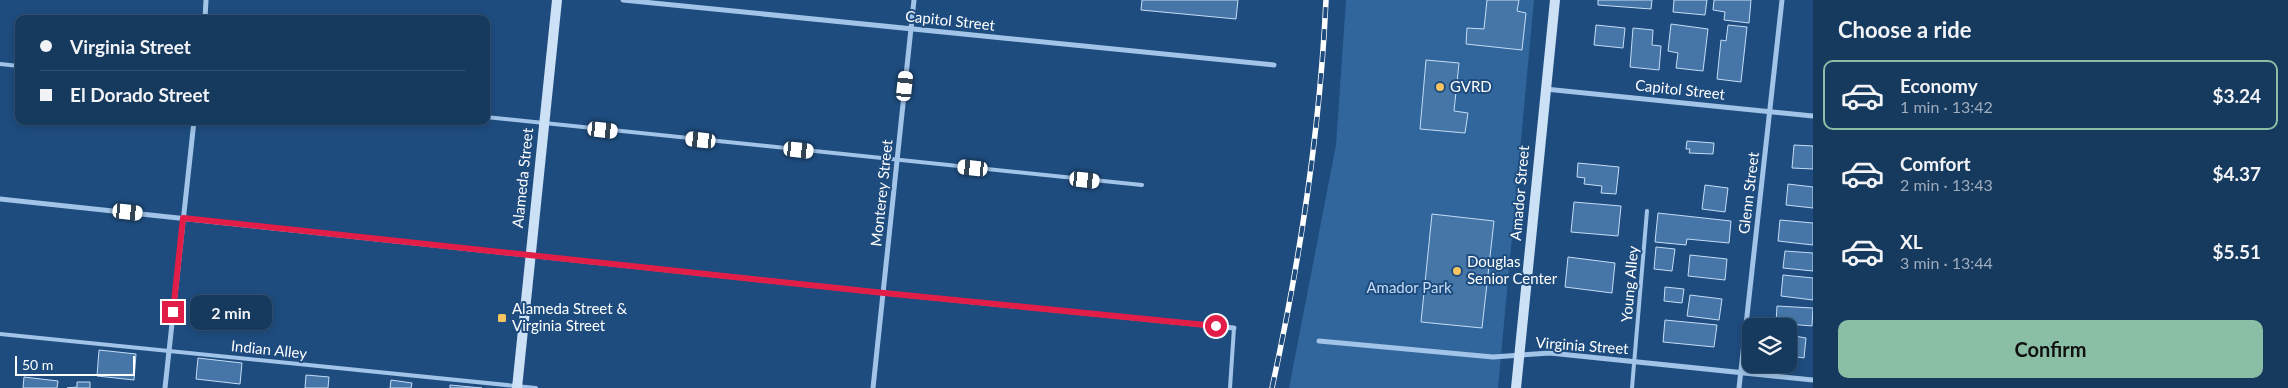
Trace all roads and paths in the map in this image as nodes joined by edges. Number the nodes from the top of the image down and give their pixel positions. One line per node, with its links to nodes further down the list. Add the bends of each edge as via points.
1 (206, 0): 7 (street)
2 (557, 0): 16 (street, Alameda Street)
3 (623, 0): 8 (street, Capitol Street)
4 (914, 0): 8 (street, Monterey Street)
5 (1555, 0): 12 (street, Amador Street)
6 (1782, 0): 13 (street, Glenn Street)
7 (204, 15)
8 (911, 30): 10 (street, Capitol Street); 18 (street, Monterey Street)
9 (0, 64): 11 (lane)
10 (1274, 65)
11 (15, 66)
12 (1545, 89): 13 (street, Capitol Street); 29 (street, Amador Street)
13 (1771, 112): 14 (street, Capitol Street); 31 (street, Glenn Street)
14 (1813, 116)
15 (490, 117): 16 (lane)
16 (544, 124): 18 (lane); 23 (street, Alameda Street)
17 (194, 125): 22 (street)
18 (898, 160): 19 (lane); 24 (street, Monterey Street)
19 (1142, 186)
20 (0, 199): 22 (street)
21 (1647, 211): 30 (lane, Young Alley)
22 (183, 218): 23 (street); 28 (street)
23 (530, 256): 24 (street); 33 (street, Alameda Street)
24 (884, 293): 25 (street); 36 (street, Monterey Street)
25 (1234, 328): 37 (lane)
26 (0, 334): 28 (lane, Indian Alley)
27 (1319, 340): 29 (street, Virginia Street, via 1493,357)
28 (169, 350): 33 (lane, Indian Alley); 34 (street)
29 (1519, 355): 30 (street, Virginia Street, via 1550,353); 38 (street, Amador Street)
30 (1635, 362): 31 (street, Virginia Street); 39 (lane, Young Alley)
31 (1741, 373): 32 (street, Virginia Street); 40 (street, Glenn Street)
32 (1813, 380)
33 (517, 387): 35 (lane, Indian Alley)
34 (165, 388)
35 (536, 388)
36 (873, 388)
37 (1230, 388)
38 (1516, 388)
39 (1632, 388)
40 (1739, 388)

